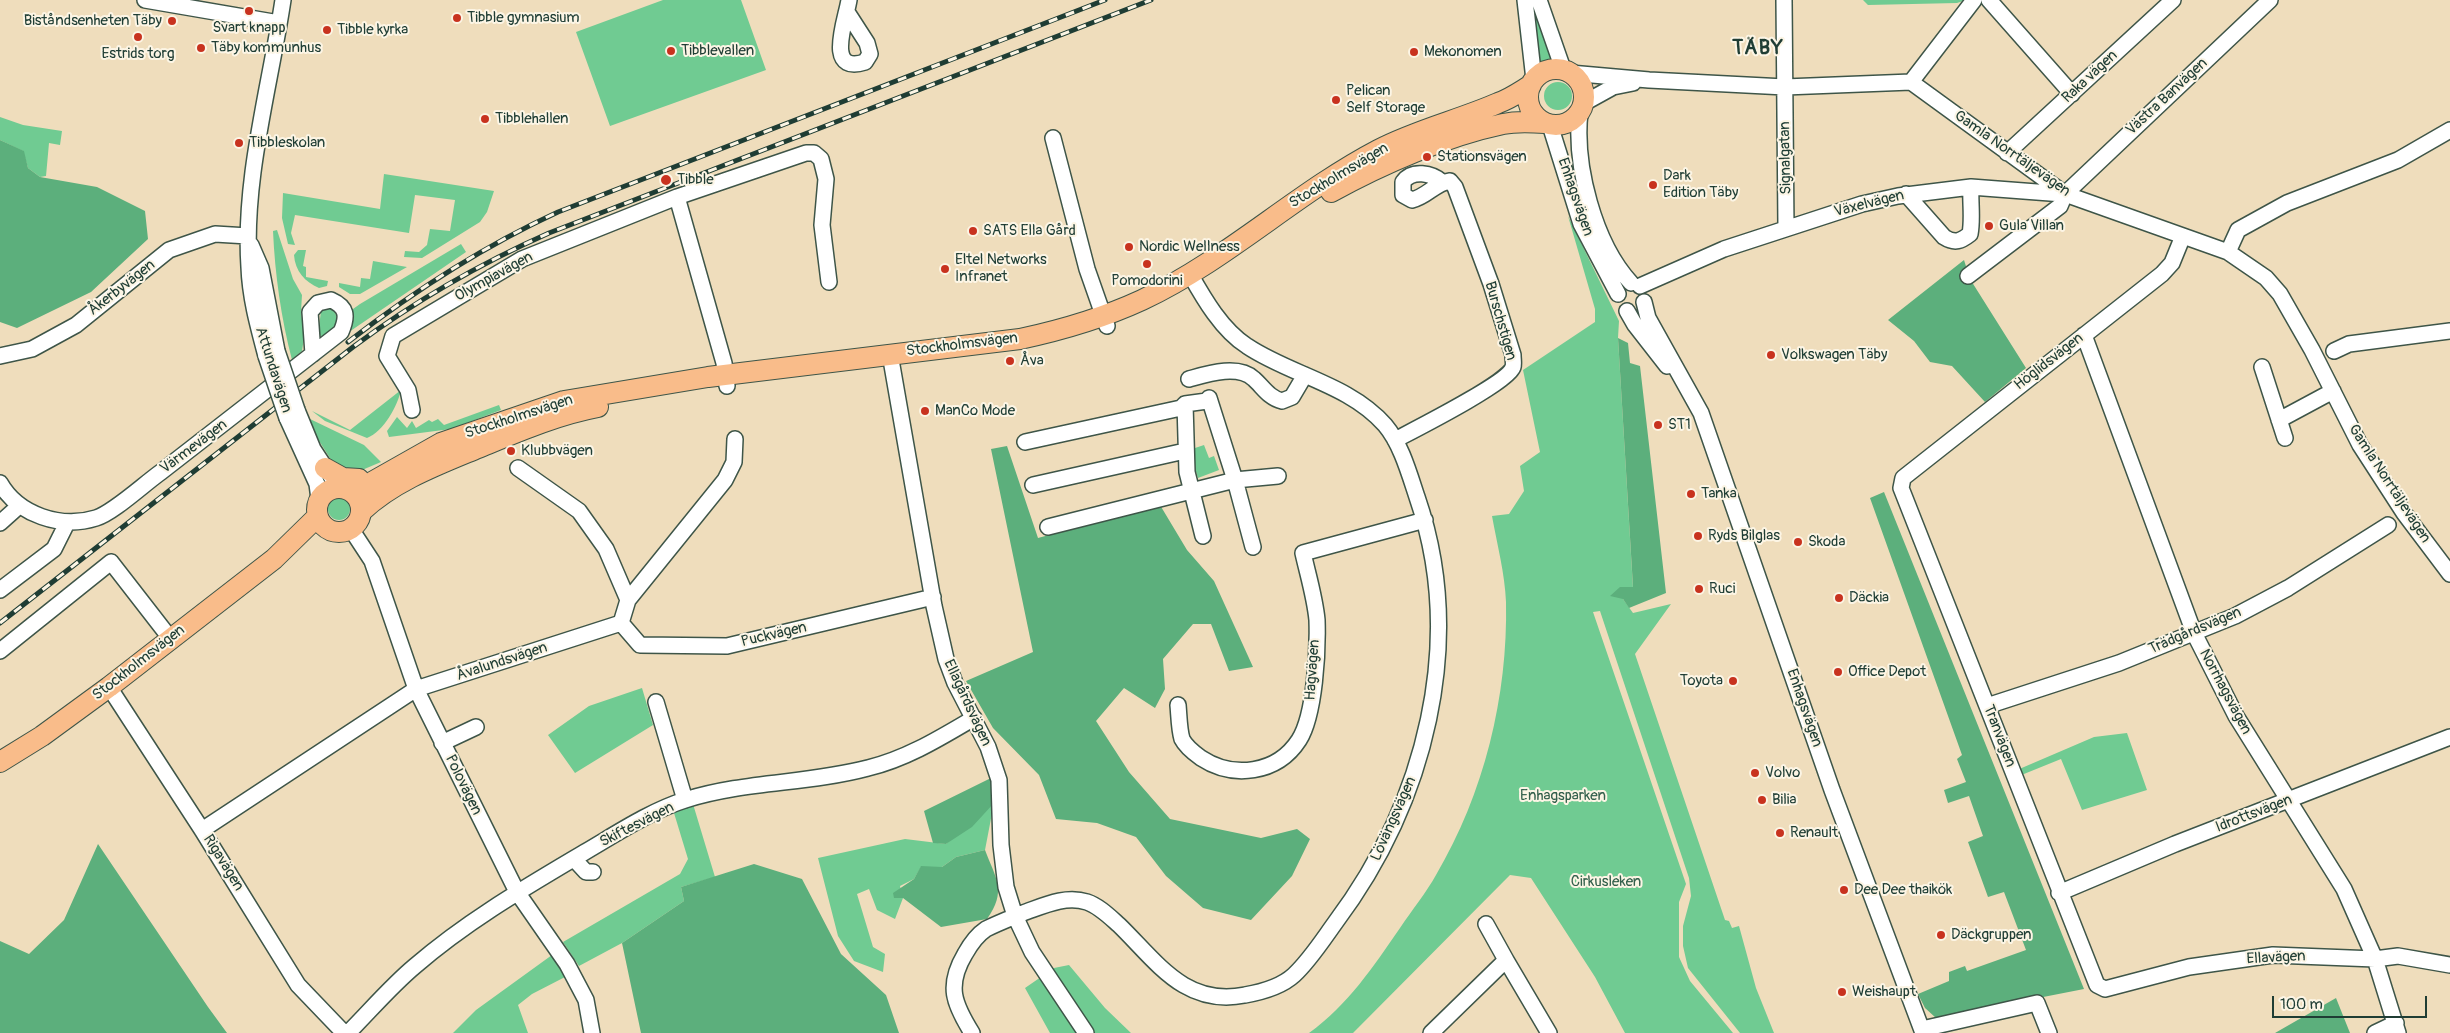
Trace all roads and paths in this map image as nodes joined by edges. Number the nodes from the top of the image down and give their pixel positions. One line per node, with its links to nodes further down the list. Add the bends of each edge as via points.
1 (145, 0): 10 (street)
2 (283, 0): 10 (street, Attundavägen)
3 (1525, 0): 13 (street)
4 (1540, 0): 11 (street)
5 (1784, 0): 15 (street)
6 (1974, 0): 14 (street)
7 (1989, 0): 16 (street)
8 (2173, 0): 16 (street, Raka vägen)
9 (2270, 0): 25 (street, Västra Banvägen)
10 (279, 22): 28 (street, Attundavägen, via 257,156)
11 (1566, 70): 12 (street); 13 (main road, via 1549,70); 17 (main road, via 1577,79 1584,94)
12 (1649, 80): 15 (street); 17 (street, via 1613,87)
13 (1533, 82): 18 (main road, via 1530,106 1535,115); 32 (main road, Stockholmsvägen, via 1500,103 1380,149 1312,189)
14 (1911, 82): 15 (street); 21 (street, Gamla Norrtäljevägen)
15 (1785, 87): 27 (street, Signalgatan)
16 (2072, 94): 21 (street, Raka vägen)
17 (1582, 108): 18 (main road, via 1567,123 1558,126); 34 (street, Enhagsvägen, via 1578,129 1580,163 1595,220 1614,258)
18 (1548, 124): 32 (main road, Stockholmsvägen, via 1503,124 1444,142 1347,183); 35 (street, Enhagsvägen, via 1581,224)
19 (2450, 130): 30 (street, via 2398,160 2287,203 2238,230)
20 (1053, 138): 37 (street, via 1087,270)
21 (2007, 153): 25 (street, Gamla Norrtäljevägen)
22 (1442, 182): 58 (street, Burschstigen, via 1450,181 1455,187 1491,284 1513,367 1485,391)
23 (1971, 186): 24 (street, Växelvägen); 24 (street, via 1973,216 1970,234 1961,241 1951,242 1944,237); 25 (street, Växelvägen)
24 (1906, 194): 27 (street, Växelvägen)
25 (2065, 194): 29 (street, Gamla Norrtäljevägen); 31 (street, Västra Banvägen, via 2060,206)
26 (677, 198): 33 (street, Olympiavägen, via 814,153 821,159 826,179 822,225); 48 (street); 53 (street, Olympiavägen, via 522,259 393,336 387,356 408,390)
27 (1786, 228): 34 (street, Växelvägen, via 1724,249 1681,268)
28 (248, 236): 42 (street, Åkerbyvägen, via 215,234 169,250 76,324 32,349); 54 (street, Attundavägen, bridge, via 261,268 271,353)
29 (2183, 236): 30 (street, Gamla Norrtäljevägen); 39 (street, Höglidsvägen, via 2172,263 2162,274)
30 (2228, 252): 50 (street, Gamla Norrtäljevägen, via 2266,278 2280,294)
31 (1968, 276)
32 (1193, 280): 37 (main road, Stockholmsvägen, via 1143,300); 46 (street, Lövängsvägen, via 1231,334 1247,347)
33 (829, 282)
34 (1640, 292): 35 (street, via 1622,286); 36 (street, via 1639,309); 49 (street, Enhagsvägen, via 1648,318)
35 (1618, 294): 36 (street, via 1619,304)
36 (1627, 311): 49 (street, Enhagsvägen, via 1661,360)
37 (1105, 321): 43 (main road, Stockholmsvägen)
38 (2450, 331): 40 (street, via 2349,344)
39 (2084, 335): 65 (street, Höglidsvägen); 87 (street, Norrhagsvägen)
40 (2334, 351)
41 (313, 354): 76 (street, Värmevägen, via 98,518)
42 (0, 356)
43 (890, 361): 48 (main road, Stockholmsvägen); 84 (street, Ellagårdsvägen)
44 (2262, 367): 55 (street)
45 (1206, 375): 46 (street, via 1229,371 1246,373 1270,395 1282,401 1292,397); 47 (street); 51 (street)
46 (1304, 375): 58 (street, Lövängsvägen, via 1370,411)
47 (1189, 378)
48 (727, 381): 61 (main road, Stockholmsvägen, via 627,389 564,400 441,443); 72 (main road, Stockholmsvägen, via 593,408 538,423 402,482 380,494)
49 (1683, 383): 114 (street, Enhagsvägen, via 1705,423 1832,790)
50 (2332, 391): 55 (street); 82 (street, Gamla Norrtäljevägen, via 2360,445)
51 (1209, 398): 52 (street); 66 (street)
52 (1185, 404): 59 (street, via 1181,408); 60 (street)
53 (412, 410)
54 (292, 414): 62 (street, Attundavägen); 73 (street, Attundavägen, via 316,484)
55 (2279, 420): 56 (street)
56 (2285, 438)
57 (734, 440): 85 (street, via 734,462 725,480)
58 (1395, 440): 74 (street, Lövängsvägen)
59 (1025, 442)
60 (1185, 451): 68 (street); 70 (street)
61 (416, 456): 62 (main road, via 358,479 343,478); 69 (main road, Stockholmsvägen, via 372,482)
62 (325, 468): 69 (street, Attundavägen)
63 (518, 468): 85 (street, via 579,512 606,549)
64 (1278, 476): 66 (street)
65 (1903, 478): 94 (street, Tranvägen, via 1901,488)
66 (1235, 480): 70 (street); 81 (street)
67 (0, 483): 71 (street, Värmevägen)
68 (1033, 485)
69 (345, 489): 72 (main road, via 357,496); 73 (main road, via 327,490)
70 (1192, 492): 78 (street); 80 (street)
71 (19, 506): 75 (street); 76 (street, Värmevägen)
72 (362, 511): 79 (main road)
73 (322, 515): 79 (main road, via 336,532); 88 (main road, Stockholmsvägen, via 274,559)
74 (1425, 520): 93 (street, Hagvägen, via 1303,553 1316,620 1313,687 1305,728 1287,753 1272,764 1238,772 1208,762 1192,752 1182,739); 107 (street, Lövängsvägen, via 1434,556 1436,663 1428,728 1414,779 1397,821 1362,885 1316,949 1290,978 1252,994 1232,998 1212,996 1173,979 1104,912 1087,902 1067,900)
75 (0, 523)
76 (67, 523): 83 (street, via 54,549)
77 (2388, 525): 87 (street, Trädgårdsvägen, via 2288,588)
78 (1048, 527)
79 (351, 529): 91 (street, Polovägen, via 372,561)
80 (1203, 536)
81 (1253, 547)
82 (2450, 574)
83 (0, 590)
84 (933, 598): 86 (street, Puckvägen, via 727,646 640,645); 95 (street, Ellagårdsvägen, via 946,659)
85 (628, 600): 86 (street)
86 (621, 623): 91 (street, Åvalundsvägen)
87 (2194, 633): 94 (street, Trädgårdsvägen, via 2119,663); 101 (street, Norrhagsvägen, via 2236,716)
88 (170, 638): 89 (street, via 111,562); 90 (main road, Stockholmsvägen)
89 (0, 651)
90 (109, 687): 99 (main road, Stockholmsvägen); 102 (street, Rigavägen)
91 (416, 689): 98 (street, Polovägen); 102 (street, Åvalundsvägen)
92 (656, 702): 100 (street)
93 (1178, 705)
94 (1987, 706): 106 (street, Tranvägen)
95 (974, 718): 100 (street, Skiftesvägen, via 907,754 868,768 816,778 752,784); 107 (street, Ellagårdsvägen, via 999,780 1006,888)
96 (476, 727): 98 (street)
97 (2450, 737): 101 (street, Idrottsvägen)
98 (442, 743): 105 (street, Polovägen)
99 (0, 762)
100 (685, 800): 103 (street, Skiftesvägen)
101 (2290, 801): 106 (street, Idrottsvägen, via 2175,844); 109 (street, Norrhagsvägen, via 2344,889)
102 (202, 830): 115 (street, Rigavägen, via 298,985)
103 (574, 859): 104 (street, via 586,872); 105 (street, Skiftesvägen)
104 (593, 872)
105 (516, 892): 115 (street, Skiftesvägen, via 465,926 414,967); 116 (street, Polovägen, via 567,964 586,1000)
106 (2059, 893): 112 (street, Tranvägen, via 2097,985)
107 (1015, 916): 117 (street, Lövängsvägen, via 983,931 958,965 954,995); 118 (street, Ellagårdsvägen, via 1032,952)
108 (1486, 924): 110 (street)
109 (2375, 959): 111 (street, Ellavägen, via 2398,956); 112 (street, Ellavägen, via 2274,955 2189,967); 113 (street, Norrhagsvägen)
110 (1506, 960): 119 (street); 120 (street)
111 (2450, 965)
112 (2105, 989)
113 (2397, 1028): 122 (street)
114 (1923, 1031): 121 (street, via 2037,1003)
115 (346, 1033)
116 (592, 1033)
117 (972, 1033)
118 (1086, 1033)
119 (1431, 1033)
120 (1549, 1033)
121 (2049, 1033)
122 (2375, 1033)

